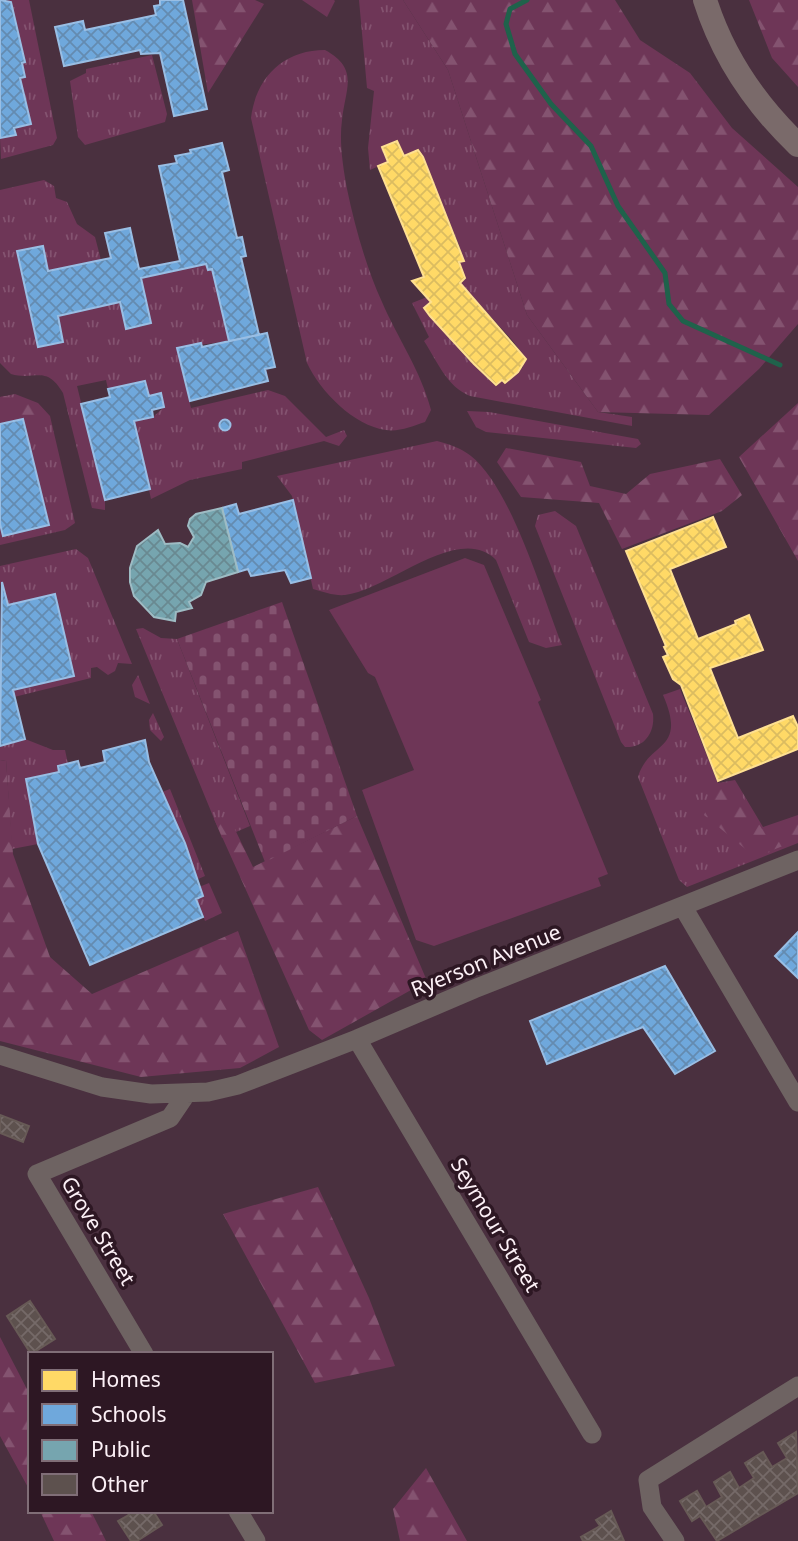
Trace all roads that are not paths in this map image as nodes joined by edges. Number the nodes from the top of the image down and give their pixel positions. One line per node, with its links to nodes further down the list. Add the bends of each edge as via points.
1 (705, 0): 2 (main road, via 720,41 747,88)
2 (798, 145)
3 (798, 860): 4 (street, Ryerson Avenue)
4 (683, 907): 5 (street, Ryerson Avenue); 8 (street)
5 (357, 1040): 7 (street, Ryerson Avenue, via 238,1084); 11 (street, Seymour Street)
6 (0, 1055): 7 (street, Ryerson Avenue, via 102,1087)
7 (187, 1093): 9 (street, Grove Street, via 170,1118 37,1174)
8 (798, 1101)
9 (143, 1352)
10 (798, 1387): 14 (street, via 648,1480 652,1507)
11 (592, 1434)
12 (239, 1513): 13 (street)
13 (256, 1541)
14 (675, 1541)

